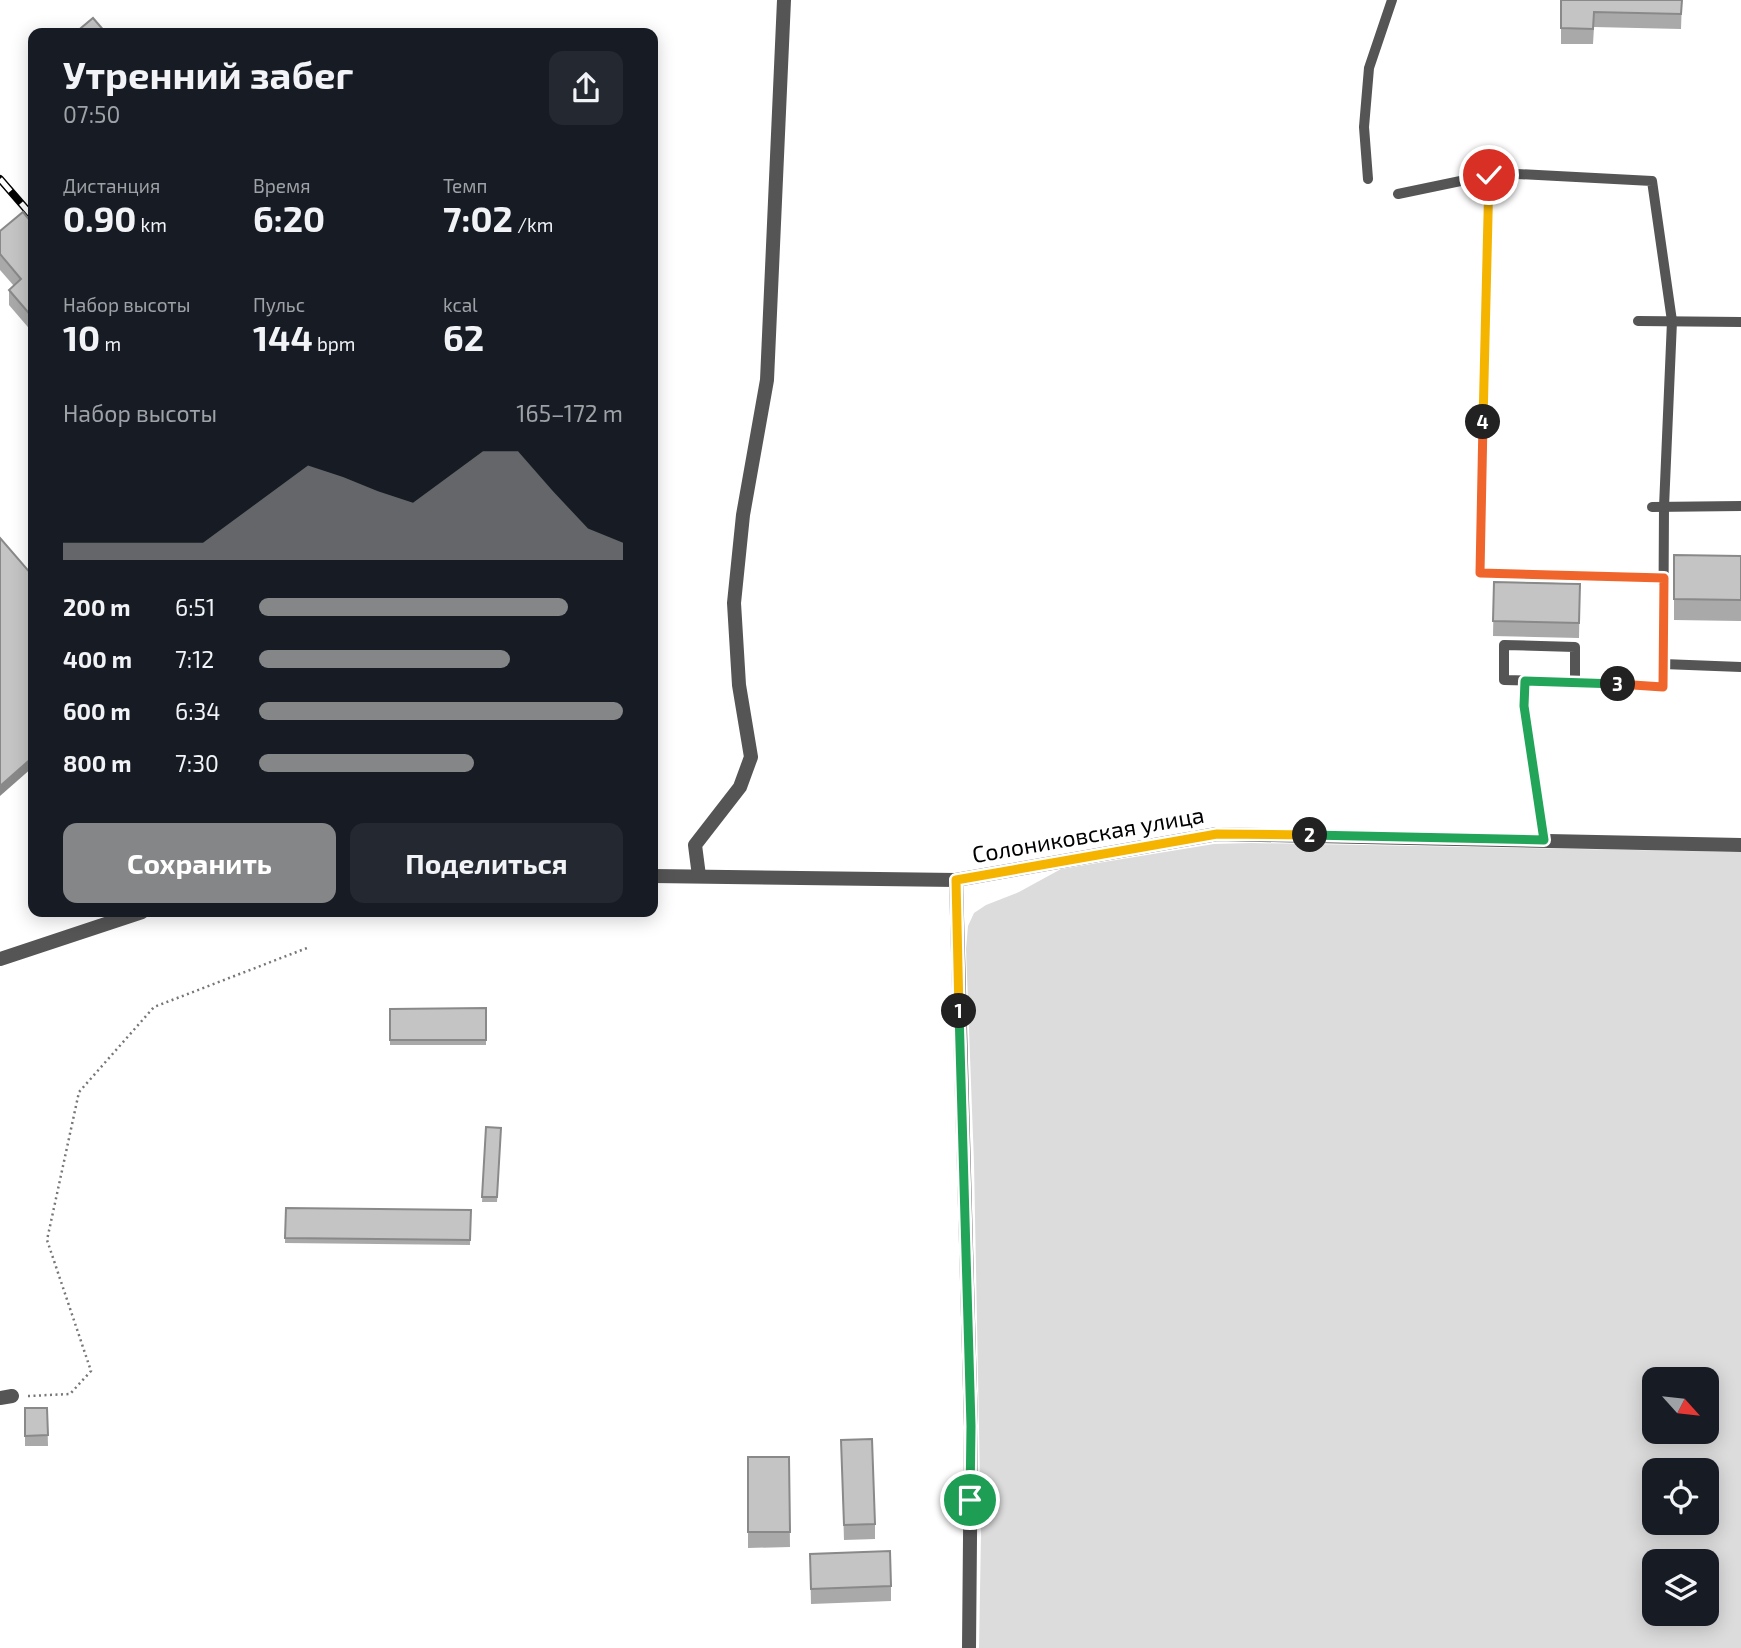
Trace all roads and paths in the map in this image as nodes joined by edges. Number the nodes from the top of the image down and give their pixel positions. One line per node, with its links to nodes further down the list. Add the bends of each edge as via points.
1 (784, 0): 20 (street, via 767,380 743,515 734,603 739,685 751,757 740,787 695,845)
2 (1392, 0): 4 (lane, via 1369,68 1364,127)
3 (1489, 175): 5 (lane); 7 (lane, via 1652,181); 12 (lane, via 1480,573)
4 (1368, 179)
5 (1398, 194)
6 (1638, 321): 7 (lane)
7 (1672, 321): 8 (lane); 11 (lane)
8 (1741, 322)
9 (1741, 506): 11 (lane)
10 (1652, 507): 11 (lane)
11 (1664, 507): 12 (lane)
12 (1664, 578): 13 (lane)
13 (1663, 664): 14 (lane); 16 (lane, via 1663,687)
14 (1741, 667)
15 (1525, 681): 16 (lane); 16 (lane, via 1504,680 1504,645 1575,647); 17 (lane, via 1524,706)
16 (1574, 682)
17 (1544, 840): 18 (street, Солониковская улица); 21 (street, Солониковская улица, via 1217,834)
18 (1741, 845)
19 (658, 876): 20 (street, Солониковская улица)
20 (699, 876): 21 (street, Солониковская улица)
21 (956, 880): 26 (street, via 971,1426)
22 (127, 917): 24 (street)
23 (307, 948): 25 (path, via 154,1007 79,1092 47,1240 91,1371 70,1394)
24 (0, 959)
25 (6, 1397)
26 (969, 1648)

